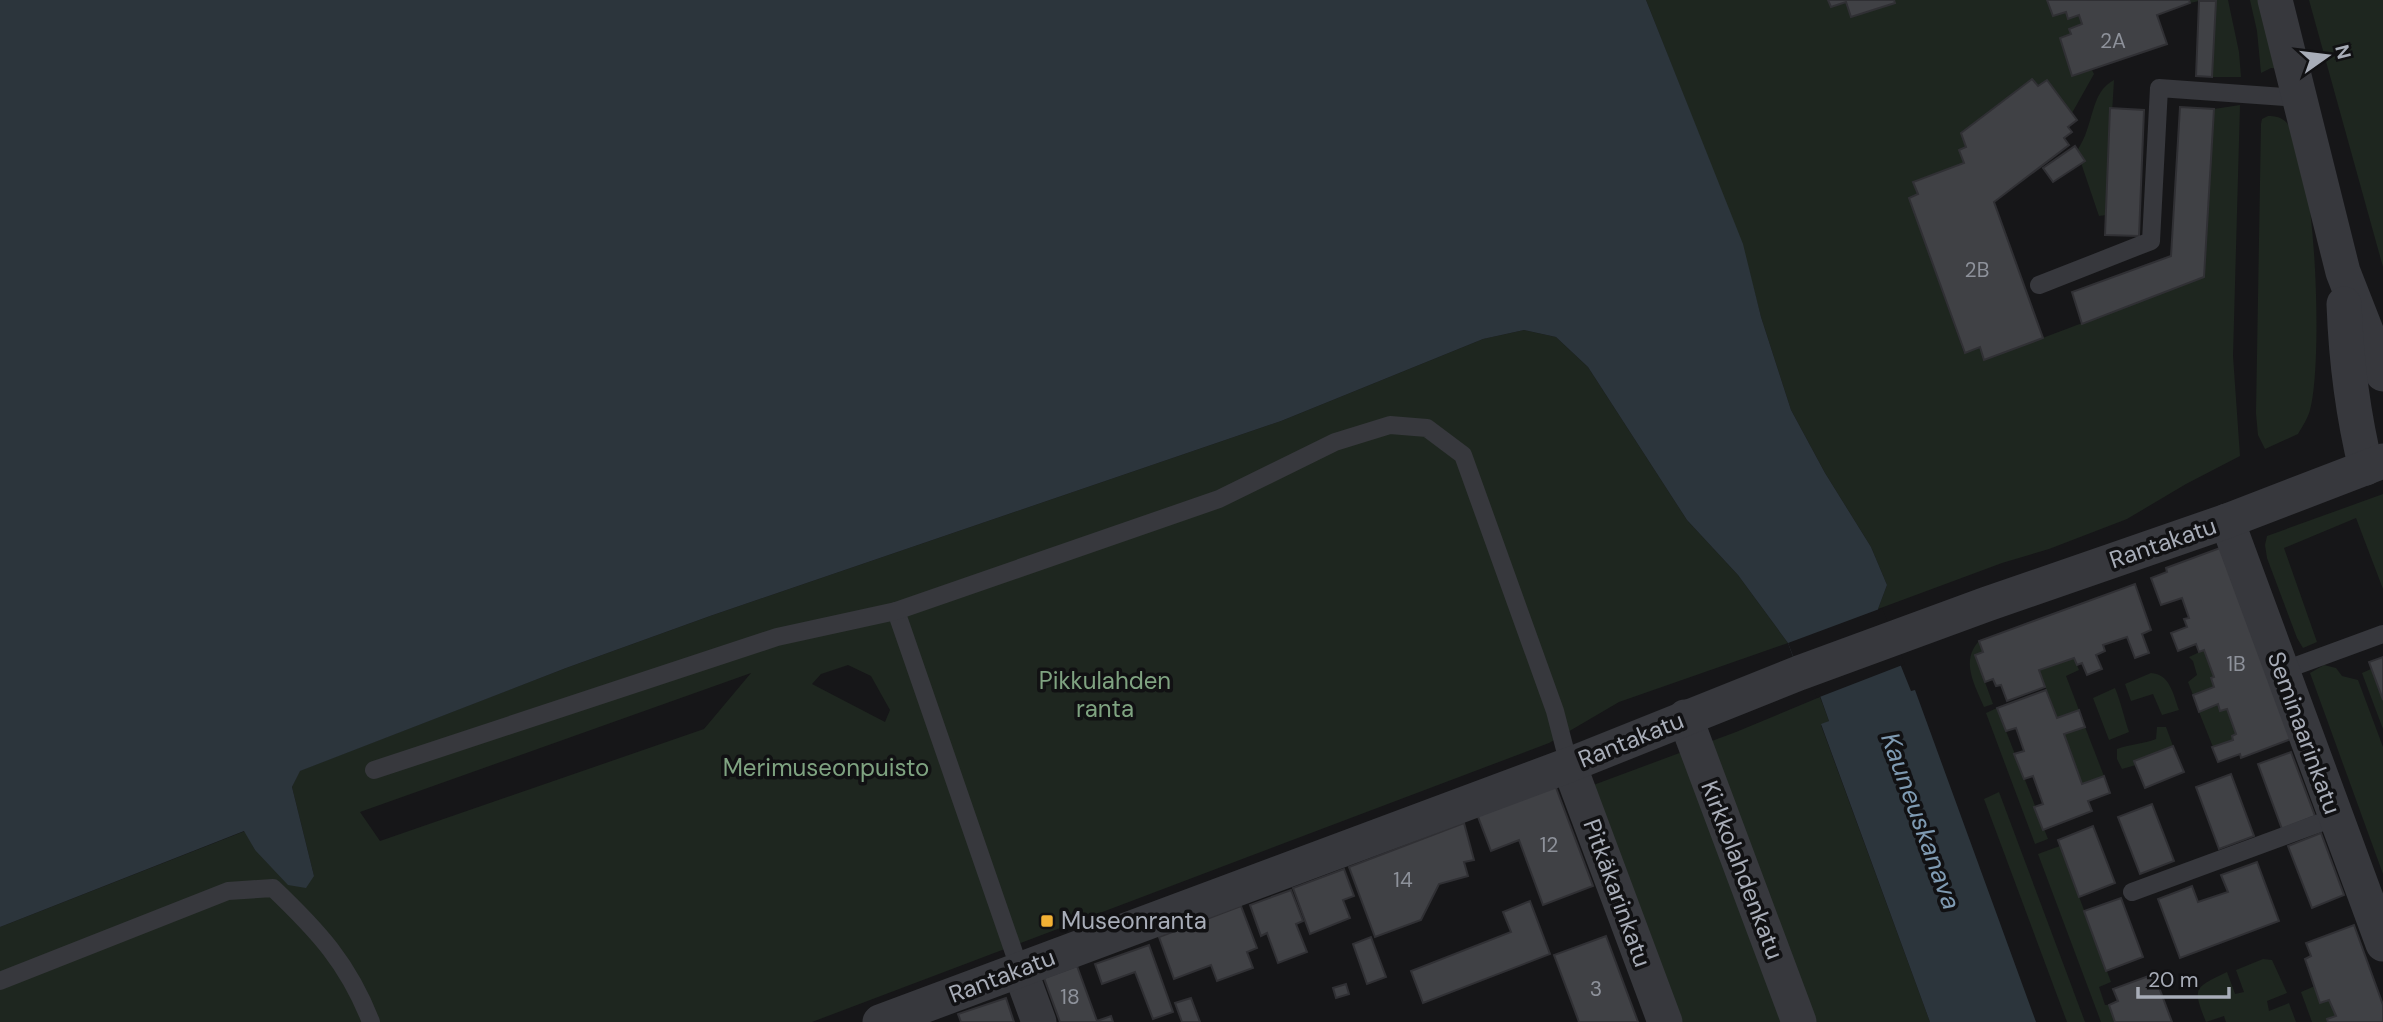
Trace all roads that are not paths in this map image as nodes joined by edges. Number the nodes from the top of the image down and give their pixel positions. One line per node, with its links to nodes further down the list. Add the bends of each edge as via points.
1 (2275, 0): 2 (street)
2 (2300, 98): 3 (street); 4 (lane, via 2159,89 2151,241)
3 (2343, 272): 5 (street); 6 (street, via 2360,446)
4 (2039, 285)
5 (2383, 374)
6 (2374, 465): 7 (street, Rantakatu)
7 (2227, 522): 10 (street, Seminaarinkatu); 11 (street, Rantakatu)
8 (896, 611): 12 (lane, via 1219,499 1335,442 1390,425 1427,428 1463,455 1555,712); 13 (lane, via 777,637); 17 (lane)
9 (2383, 634): 10 (lane)
10 (2282, 671): 14 (street, Seminaarinkatu)
11 (1685, 717): 12 (street, Rantakatu); 23 (street, Kirkkolahdenkatu)
12 (1569, 765): 17 (street, Rantakatu); 22 (street, Pitkäkarinkatu)
13 (374, 770)
14 (2336, 817): 15 (lane); 16 (street, Seminaarinkatu)
15 (2132, 892)
16 (2383, 944)
17 (1020, 970): 20 (street, Rantakatu); 21 (street)
18 (0, 981): 19 (lane, via 228,891 273,888 328,943 368,992)
19 (371, 1022)
20 (880, 1022)
21 (1039, 1022)
22 (1665, 1022)
23 (1799, 1022)

